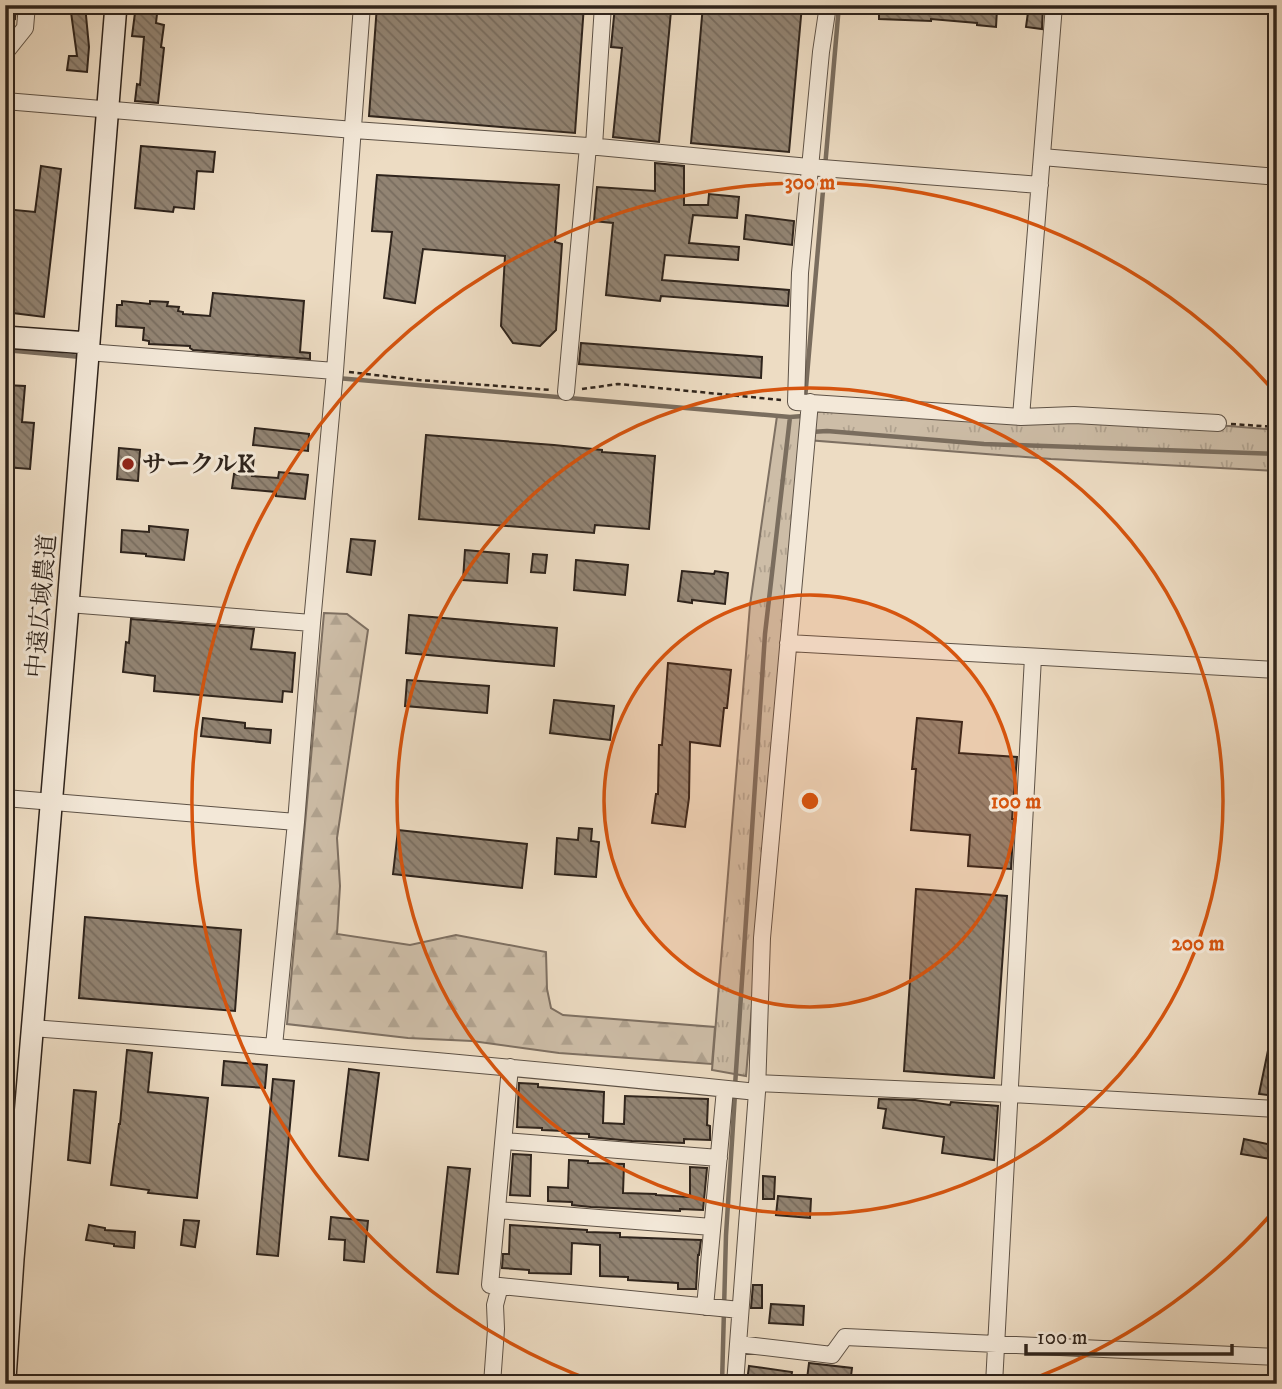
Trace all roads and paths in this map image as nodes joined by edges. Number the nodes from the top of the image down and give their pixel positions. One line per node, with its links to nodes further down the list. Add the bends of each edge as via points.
1 (27, 5): 7 (street, via 25,28)
2 (116, 5): 9 (street, 中遠広域農道)
3 (362, 5): 10 (street)
4 (603, 5): 11 (street)
5 (828, 5): 13 (street)
6 (1054, 5): 12 (street)
7 (5, 53)
8 (5, 102): 9 (street)
9 (107, 111): 10 (street); 17 (street, 中遠広域農道)
10 (354, 130): 11 (street); 18 (street)
11 (591, 146): 13 (street); 19 (street)
12 (1042, 157): 14 (street); 15 (street)
13 (810, 167): 15 (street); 20 (street, via 800,272)
14 (1277, 177)
15 (1040, 185): 21 (street)
16 (5, 337): 17 (street)
17 (88, 348): 18 (street); 24 (street, 中遠広域農道)
18 (335, 371): 19 (path); 25 (street)
19 (566, 392): 20 (path, via 618,384)
20 (803, 402): 21 (street); 26 (street)
21 (1021, 416): 22 (street)
22 (1218, 423): 23 (path)
23 (1277, 428)
24 (68, 604): 25 (street); 30 (street, 中遠広域農道)
25 (312, 623): 31 (street)
26 (788, 643): 27 (street); 35 (street, via 762,938)
27 (1033, 657): 28 (street); 37 (street)
28 (1277, 670)
29 (5, 799): 30 (street)
30 (51, 802): 31 (street); 32 (street, 中遠広域農道)
31 (296, 822): 33 (street)
32 (32, 1028): 33 (street); 43 (street, 中遠広域農道)
33 (274, 1046): 34 (street)
34 (510, 1067): 36 (street); 39 (street)
35 (757, 1088): 36 (street); 37 (street); 46 (street)
36 (725, 1089): 40 (street)
37 (1010, 1094): 38 (street); 48 (street)
38 (1277, 1109)
39 (504, 1141): 40 (street); 41 (street)
40 (719, 1158): 42 (street)
41 (497, 1210): 42 (street); 44 (street, via 490,1285)
42 (712, 1227): 45 (street)
43 (9, 1259): 50 (street, 中遠広域農道)
44 (500, 1286): 45 (street); 51 (street)
45 (705, 1307): 46 (street)
46 (740, 1310): 47 (street)
47 (738, 1344): 48 (street, via 832,1355 845,1337); 52 (street)
48 (996, 1344): 49 (street); 53 (street)
49 (1277, 1357)
50 (5, 1379)
51 (492, 1384)
52 (735, 1384)
53 (994, 1384)

